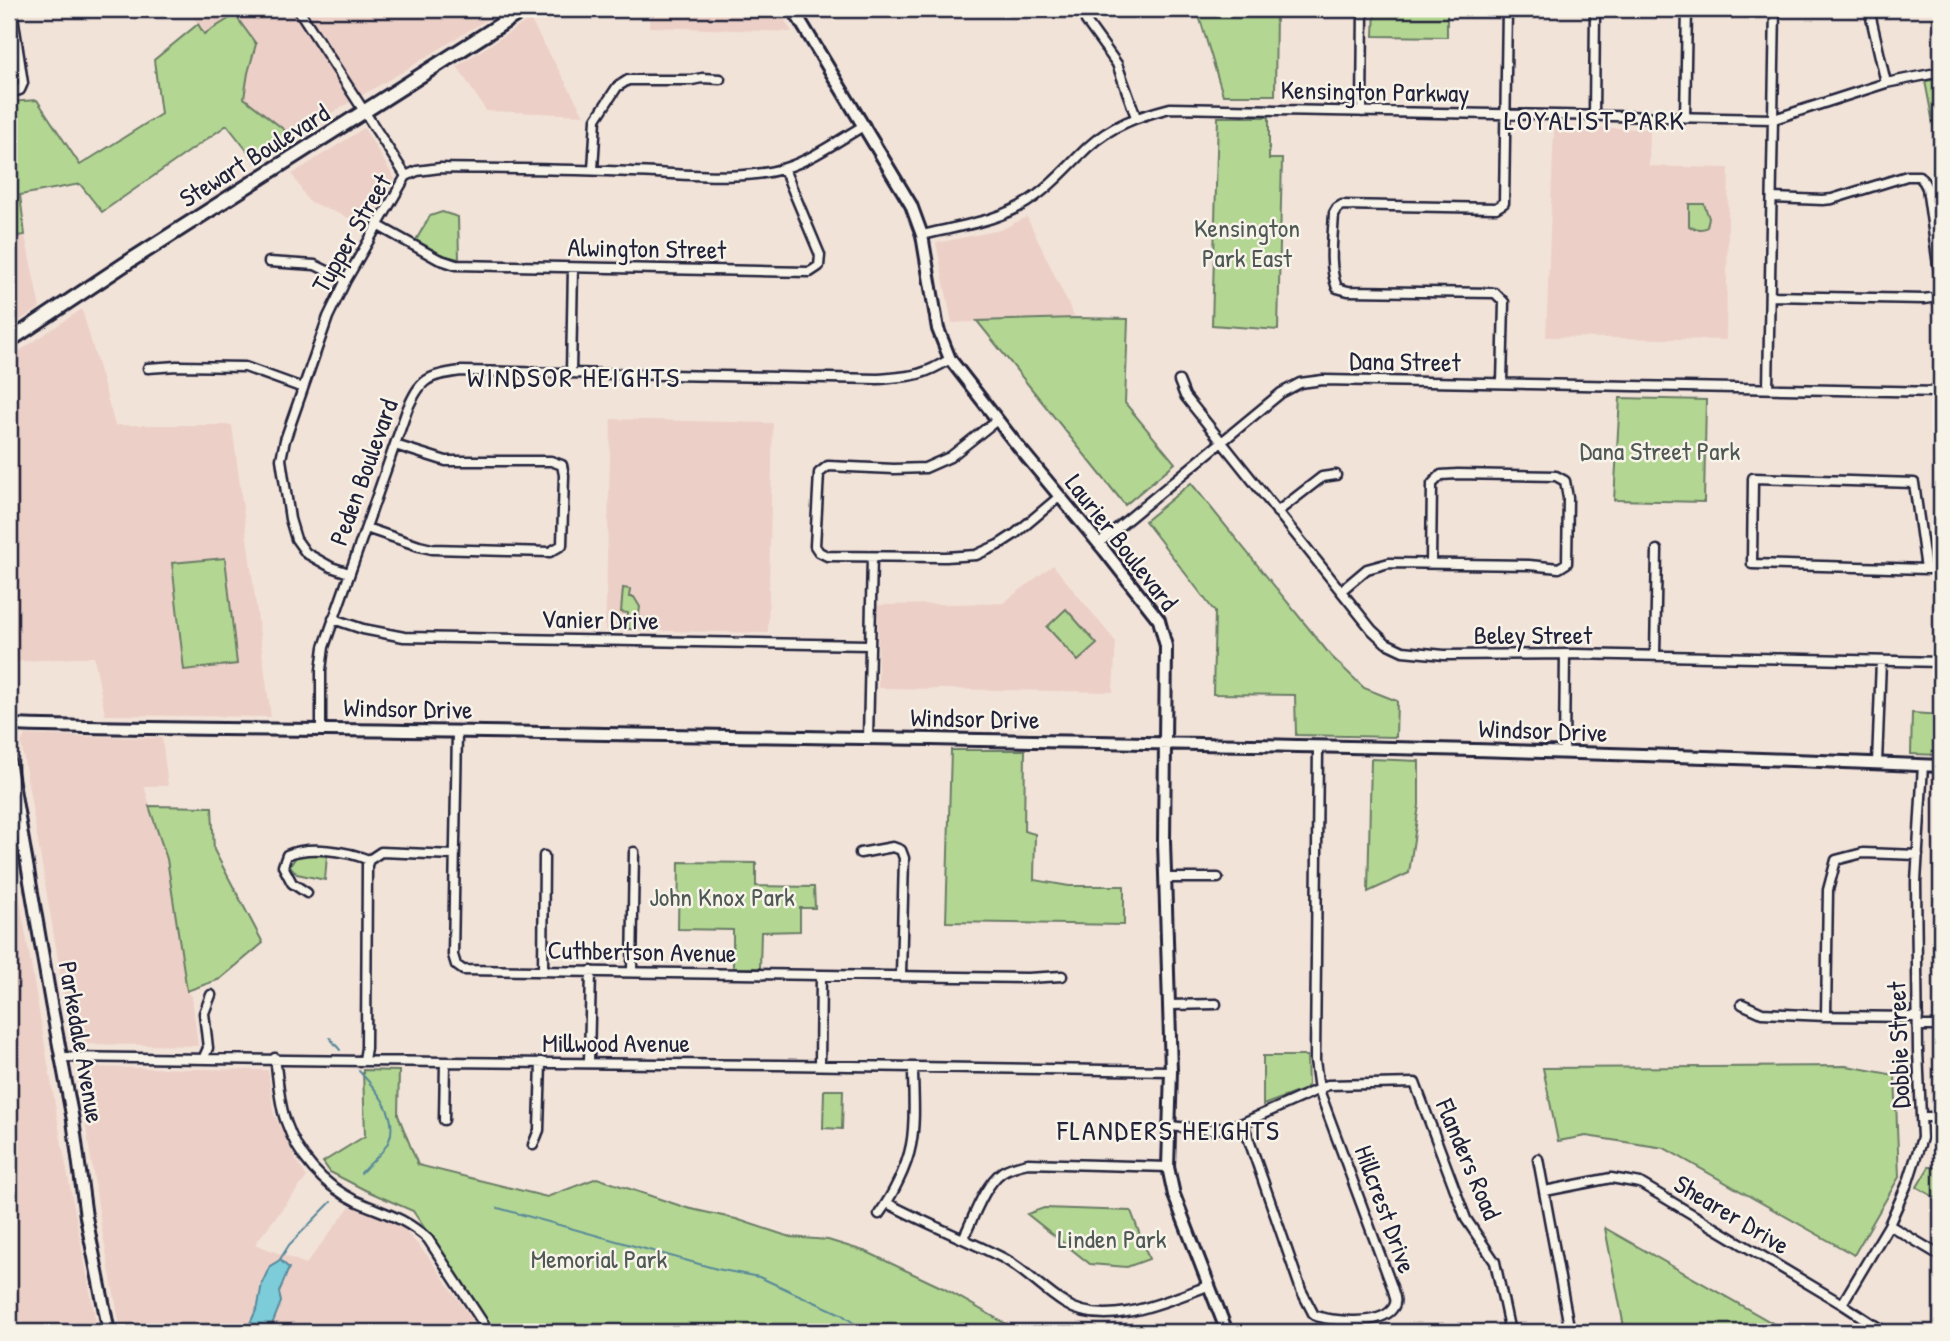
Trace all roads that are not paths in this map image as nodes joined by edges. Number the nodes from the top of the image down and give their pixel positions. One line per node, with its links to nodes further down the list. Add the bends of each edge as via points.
1 (12, 9): 15 (street, via 23,83 20,90)
2 (298, 9): 16 (street)
3 (525, 9): 16 (main road, Stewart Boulevard)
4 (793, 9): 23 (street, Laurier Boulevard)
5 (1085, 9): 20 (street, via 1086,21 1117,64)
6 (1363, 9): 17 (street)
7 (1507, 9): 18 (street)
8 (1595, 9): 19 (street)
9 (1687, 9): 21 (street)
10 (1775, 9): 22 (street)
11 (1869, 9): 14 (street)
12 (1941, 72): 14 (street, Kensington Parkway)
13 (720, 79): 25 (street, via 628,80 617,87 596,118)
14 (1886, 83): 22 (street, Kensington Parkway)
15 (9, 92)
16 (365, 112): 26 (street); 34 (main road, Stewart Boulevard)
17 (1362, 112): 18 (street, Kensington Parkway); 20 (street, Kensington Parkway, via 1170,108)
18 (1506, 114): 19 (street, Kensington Parkway); 39 (street, via 1504,204 1496,208 1342,205 1335,213 1332,263 1337,288 1495,293 1503,302)
19 (1594, 116): 21 (street, Kensington Parkway)
20 (1136, 117): 29 (street, Kensington Parkway, via 1097,140 1017,208)
21 (1685, 118): 22 (street, Kensington Parkway)
22 (1774, 119): 27 (street)
23 (865, 125): 24 (street, Tupper Street); 29 (street, Laurier Boulevard, via 911,205)
24 (784, 169): 25 (street, Tupper Street, via 728,175); 31 (street, Alwington Street, via 820,255 819,266 810,272)
25 (593, 170): 26 (street, Tupper Street, via 440,168)
26 (406, 176): 28 (street, Tupper Street)
27 (1773, 198): 33 (street); 33 (street, via 1823,200 1919,176 1927,188 1941,286 1937,297 1924,299)
28 (377, 225): 31 (street, Alwington Street, via 456,265); 32 (street, Tupper Street)
29 (922, 235): 35 (street, Laurier Boulevard, via 938,329)
30 (269, 262): 32 (street, via 315,265)
31 (573, 268): 37 (street)
32 (346, 280): 40 (street, Tupper Street)
33 (1770, 296): 41 (street)
34 (9, 341)
35 (950, 359): 37 (street, Peden Boulevard, via 916,376 878,379); 43 (street, Laurier Boulevard)
36 (148, 368): 40 (street, via 245,367)
37 (571, 373): 45 (street, Peden Boulevard, via 461,371 432,375 414,392)
38 (1179, 382): 44 (street, Beley Street)
39 (1502, 383): 41 (street, Dana Street); 44 (street, Dana Street, via 1300,383 1281,393)
40 (303, 388): 56 (street, Tupper Street, via 281,459 290,519 306,553)
41 (1768, 388): 42 (street)
42 (1941, 392)
43 (997, 420): 47 (street, Laurier Boulevard); 52 (street, via 950,457 925,468 828,466 819,473 815,546 827,556)
44 (1222, 443): 48 (street, Beley Street); 50 (street, Dana Street)
45 (395, 445): 49 (street, Peden Boulevard); 49 (street, via 446,461 551,461 562,466 562,545 550,552 432,548)
46 (1336, 475): 48 (street, via 1322,477)
47 (1059, 497): 50 (street, Laurier Boulevard); 52 (street, via 1015,534 976,555)
48 (1278, 512): 57 (street, Beley Street)
49 (366, 528): 56 (street, Peden Boulevard)
50 (1098, 544): 68 (street, Laurier Boulevard, via 1158,620 1166,646)
51 (1657, 550): 61 (street)
52 (872, 557): 59 (street)
53 (1431, 563): 53 (street, via 1559,568 1567,563 1565,481 1556,477 1441,475 1432,484); 57 (street, via 1389,563 1367,569)
54 (1926, 569): 54 (street, via 1914,483 1753,478 1752,565); 55 (street)
55 (1941, 569)
56 (349, 573): 58 (street, Peden Boulevard)
57 (1342, 590): 60 (street, Beley Street, via 1372,630 1403,651)
58 (333, 619): 59 (street, Vanier Drive, via 404,637); 65 (street, Peden Boulevard, via 321,670)
59 (869, 645): 67 (street)
60 (1565, 654): 61 (street, Beley Street); 70 (street)
61 (1655, 655): 62 (street, Beley Street)
62 (1881, 661): 63 (street, Beley Street); 72 (street)
63 (1941, 662)
64 (9, 724): 65 (street, Windsor Drive)
65 (321, 730): 66 (street, Windsor Drive)
66 (457, 732): 67 (street, Windsor Drive); 77 (street, Cuthbertson Avenue)
67 (868, 739): 68 (street, Windsor Drive)
68 (1165, 744): 69 (street, Windsor Drive); 81 (street, Laurier Boulevard)
69 (1318, 747): 70 (street, Windsor Drive); 107 (street, via 1315,1060)
70 (1564, 753): 72 (street, Windsor Drive)
71 (9, 760): 97 (street, Parkedale Avenue)
72 (1877, 763): 73 (street, Windsor Drive)
73 (1923, 765): 74 (street, Windsor Drive); 78 (street, Dobbie Street)
74 (1941, 766)
75 (634, 852): 86 (street)
76 (860, 853): 88 (street, via 893,847 901,850 904,858)
77 (454, 855): 80 (street, via 381,852); 84 (street, Cuthbertson Avenue, via 456,965 463,970)
78 (1917, 855): 94 (street, via 1863,853 1836,860 1828,890); 95 (street, Dobbie Street)
79 (544, 856): 84 (street)
80 (369, 860): 83 (street, via 346,851 287,855 283,866 292,883); 100 (street)
81 (1166, 878): 82 (street); 93 (street, Laurier Boulevard)
82 (1218, 878)
83 (307, 893)
84 (543, 971): 85 (street, Cuthbertson Avenue)
85 (591, 971): 86 (street, Cuthbertson Avenue); 103 (street)
86 (632, 971): 87 (street, Cuthbertson Avenue)
87 (821, 975): 88 (street, Cuthbertson Avenue); 104 (street)
88 (901, 975): 89 (street, Cuthbertson Avenue)
89 (1062, 976)
90 (211, 995): 98 (street, via 204,1013 208,1048)
91 (1216, 1004): 93 (street)
92 (1742, 1004): 94 (street, via 1762,1013)
93 (1170, 1005): 106 (street, Laurier Boulevard)
94 (1826, 1016): 95 (street)
95 (1918, 1021): 96 (street); 108 (street, Dobbie Street)
96 (1941, 1026)
97 (62, 1057): 98 (street, Millwood Avenue); 124 (street, Parkedale Avenue)
98 (204, 1057): 99 (street, Millwood Avenue)
99 (275, 1058): 100 (street, Millwood Avenue); 125 (street, via 285,1122 307,1164 336,1190 415,1227 428,1239)
100 (364, 1060): 101 (street, Millwood Avenue)
101 (445, 1062): 102 (street, Millwood Avenue); 110 (street)
102 (541, 1062): 103 (street, Millwood Avenue); 113 (street, via 539,1130)
103 (589, 1062): 104 (street, Millwood Avenue)
104 (820, 1065): 105 (street, Millwood Avenue)
105 (913, 1068): 106 (street, Millwood Avenue); 117 (street, via 912,1144)
106 (1171, 1072): 112 (street, Laurier Boulevard)
107 (1319, 1090): 111 (street, Flanders Road); 111 (street, Hillcrest Drive, via 1396,1300 1384,1316 1326,1320 1314,1315); 127 (street, Flanders Road, via 1328,1085 1415,1083 1466,1219 1495,1262)
108 (1921, 1117): 109 (street); 119 (street, Dobbie Street, via 1922,1138)
109 (1941, 1117)
110 (444, 1120)
111 (1243, 1123): 112 (street, Flanders Road, via 1211,1130)
112 (1169, 1126): 115 (street, Laurier Boulevard)
113 (533, 1145)
114 (1538, 1159): 116 (street)
115 (1168, 1167): 120 (street, via 1014,1166 989,1186); 122 (street, Laurier Boulevard)
116 (1545, 1191): 123 (street, Shearer Drive, via 1611,1178 1640,1183); 128 (street)
117 (887, 1203): 118 (street); 120 (street)
118 (878, 1214)
119 (1889, 1225): 121 (street); 123 (street, Dobbie Street)
120 (963, 1239): 122 (street, via 1006,1260 1066,1304 1096,1313 1146,1309)
121 (1941, 1256)
122 (1208, 1286): 126 (street, Laurier Boulevard)
123 (1842, 1304): 129 (street, Shearer Drive)
124 (109, 1332)
125 (489, 1332)
126 (1227, 1332)
127 (1510, 1332)
128 (1570, 1332)
129 (1885, 1332)

